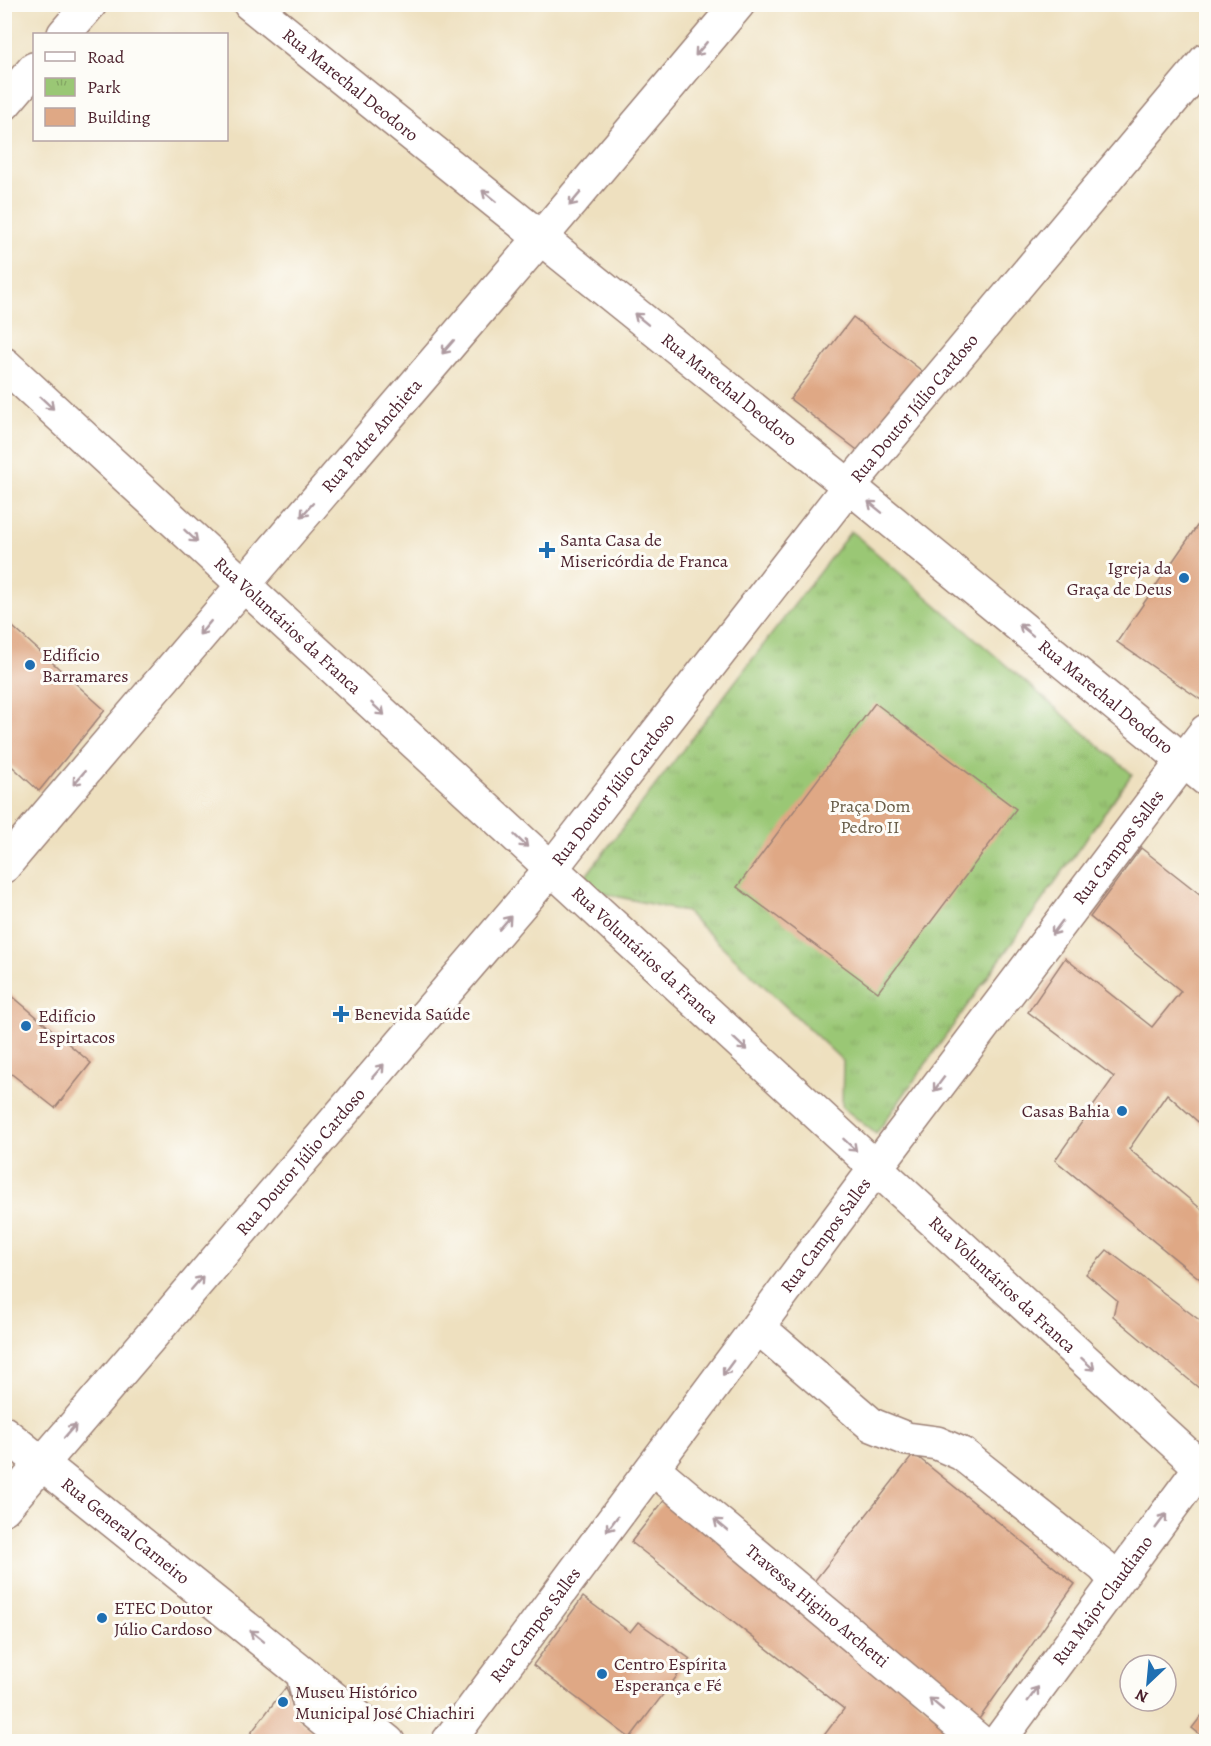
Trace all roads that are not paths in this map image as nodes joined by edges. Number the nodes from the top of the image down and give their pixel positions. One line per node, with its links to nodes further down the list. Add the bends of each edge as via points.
1 (90, 4): 4 (street)
2 (250, 4): 8 (street, Rua Marechal Deodoro, one-way to 2)
3 (738, 4): 8 (street, Rua Padre Anchieta, one-way to 8)
4 (65, 33)
5 (1206, 60): 10 (street, Rua Doutor Júlio Cardoso)
6 (33, 70): 7 (street)
7 (4, 104)
8 (542, 239): 10 (street, Rua Marechal Deodoro, one-way to 8); 11 (street, Rua Padre Anchieta, one-way to 11)
9 (4, 364): 11 (street, Rua Voluntários da Franca, one-way to 11)
10 (849, 486): 13 (street, Rua Marechal Deodoro, one-way to 10); 15 (street, Rua Doutor Júlio Cardoso)
11 (242, 584): 14 (street, Rua Padre Anchieta, one-way to 14); 15 (street, Rua Voluntários da Franca, one-way to 15)
12 (1206, 731): 13 (street, Rua Campos Salles)
13 (1195, 770): 16 (street, Rua Campos Salles, one-way to 16)
14 (4, 866)
15 (551, 869): 16 (street, Rua Voluntários da Franca, one-way to 16); 19 (street, Rua Doutor Júlio Cardoso, one-way to 15)
16 (875, 1168): 17 (street, Rua Campos Salles); 20 (street, Rua Voluntários da Franca, one-way to 20)
17 (758, 1327): 21 (street, Rua Campos Salles, one-way to 21); 23 (street, via 872,1425 962,1454)
18 (4, 1433): 19 (street, Rua General Carneiro)
19 (43, 1463): 22 (street, Rua Doutor Júlio Cardoso); 24 (street, Rua General Carneiro, one-way to 19)
20 (1205, 1466): 23 (street, Rua Major Claudiano, one-way to 20)
21 (654, 1469): 27 (street, Rua Campos Salles, one-way to 27); 28 (street, Travessa Higino Archetti, one-way to 21)
22 (4, 1508)
23 (1116, 1581): 29 (street, Rua Major Claudiano, one-way to 23)
24 (302, 1673): 25 (street, via 311,1710); 26 (street, Rua General Carneiro)
25 (350, 1742)
26 (388, 1742)
27 (448, 1742)
28 (980, 1742)
29 (998, 1742)

